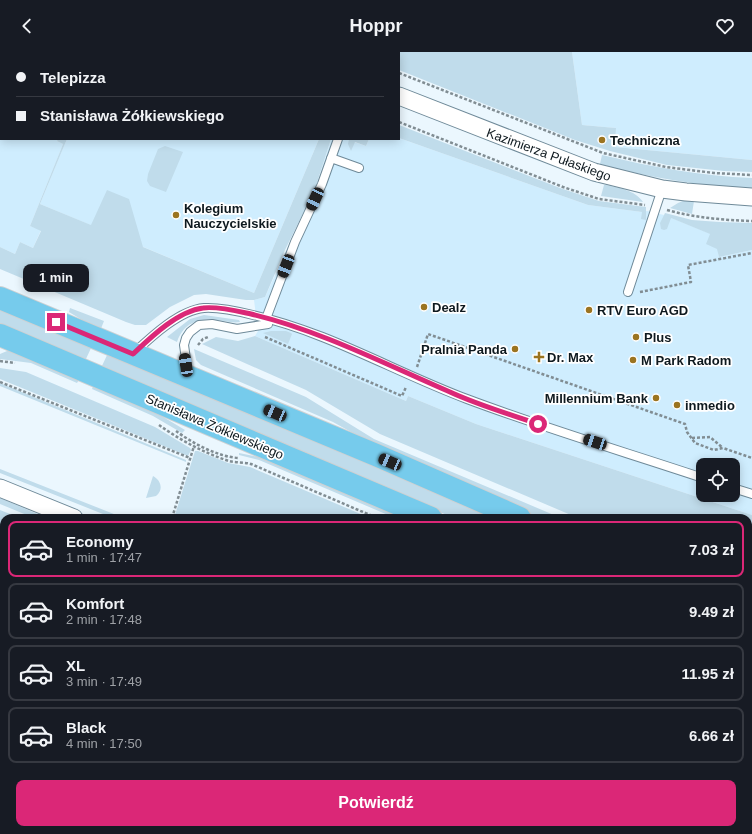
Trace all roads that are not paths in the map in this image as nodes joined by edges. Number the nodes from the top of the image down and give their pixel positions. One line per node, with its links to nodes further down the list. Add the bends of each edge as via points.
1 (400, 96): 5 (street, Kazimierza Pułaskiego, via 583,168)
2 (338, 140): 3 (lane)
3 (331, 158): 4 (lane); 9 (lane)
4 (359, 168)
5 (662, 189): 6 (street, Kazimierza Pułaskiego); 7 (lane)
6 (752, 197)
7 (628, 292)
8 (0, 298): 11 (main road)
9 (266, 321): 11 (lane, via 235,310 204,308 190,311 180,316); 12 (lane, via 237,329 212,324 199,325 190,332 184,345); 13 (lane, via 287,324 314,334 483,405)
10 (0, 335): 18 (main road, Stanisława Żółkiewskiego)
11 (133, 354): 12 (main road)
12 (188, 377): 19 (main road)
13 (696, 476)
14 (0, 488): 17 (street)
15 (740, 490): 16 (lane)
16 (752, 494)
17 (64, 514)
18 (422, 514)
19 (511, 514)

